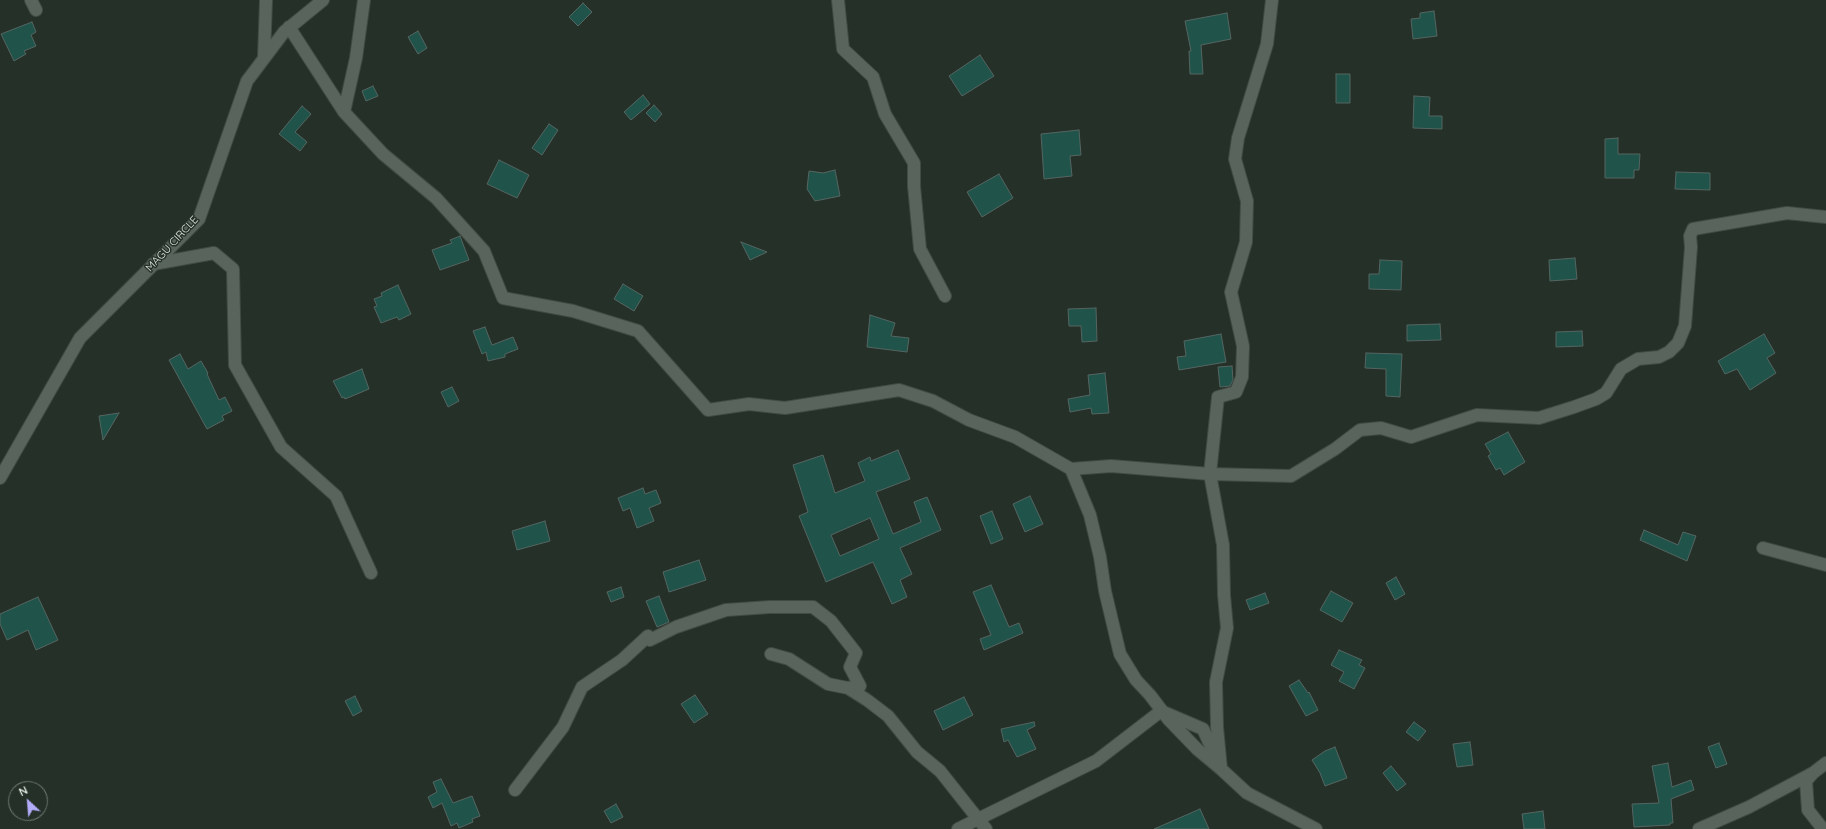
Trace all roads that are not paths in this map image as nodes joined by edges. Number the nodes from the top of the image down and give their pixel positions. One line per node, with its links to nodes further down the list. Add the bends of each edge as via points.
1 (266, 0): 7 (street)
2 (323, 0): 6 (street, MAGU CIRCLE)
3 (364, 0): 8 (street, via 356,58)
4 (838, 0): 11 (street, via 843,49 873,76 884,114 914,163 920,249)
5 (1272, 0): 13 (street, via 1267,44 1238,138 1236,159 1247,201 1246,242 1231,292 1243,346 1242,377 1236,392 1218,397)
6 (289, 27): 7 (street, MAGU CIRCLE); 8 (street)
7 (264, 58): 10 (street, MAGU CIRCLE, via 247,81 198,219)
8 (344, 112): 12 (street, via 383,154 436,198 484,251 503,298 573,312 638,331 708,410 749,404 785,408 899,390 933,401 969,420 1015,436)
9 (1826, 217): 13 (street, via 1787,212 1693,229 1690,236 1685,326 1678,343 1659,357 1638,359 1621,369 1606,393 1596,399 1540,418 1477,415 1411,437 1381,428 1360,430 1291,476)
10 (154, 264): 14 (street, MAGU CIRCLE, via 80,338); 17 (street, via 214,253 233,269 235,365 281,447 336,496)
11 (945, 296)
12 (1071, 469): 13 (street, via 1111,466); 20 (street, via 1090,515 1120,654 1136,680)
13 (1210, 474): 22 (street, via 1223,545 1227,628 1216,682)
14 (0, 478)
15 (1763, 548): 16 (street)
16 (1826, 565)
17 (371, 572)
18 (771, 654): 19 (street, via 789,659 828,684)
19 (848, 688): 24 (street, via 860,686 850,668 856,653 830,621 813,607 726,610 649,638 582,687 563,727); 25 (street, via 888,716 917,752 940,771)
20 (1161, 711): 22 (street, via 1197,749); 22 (street, via 1202,729); 25 (street, via 1096,762)
21 (1826, 764): 23 (street)
22 (1221, 769): 28 (street, via 1247,793)
23 (1812, 773): 29 (street, via 1749,808); 30 (street, via 1806,781 1808,810)
24 (515, 790)
25 (978, 819): 26 (street); 27 (street)
26 (958, 829)
27 (986, 829)
28 (1316, 829)
29 (1699, 829)
30 (1823, 829)

